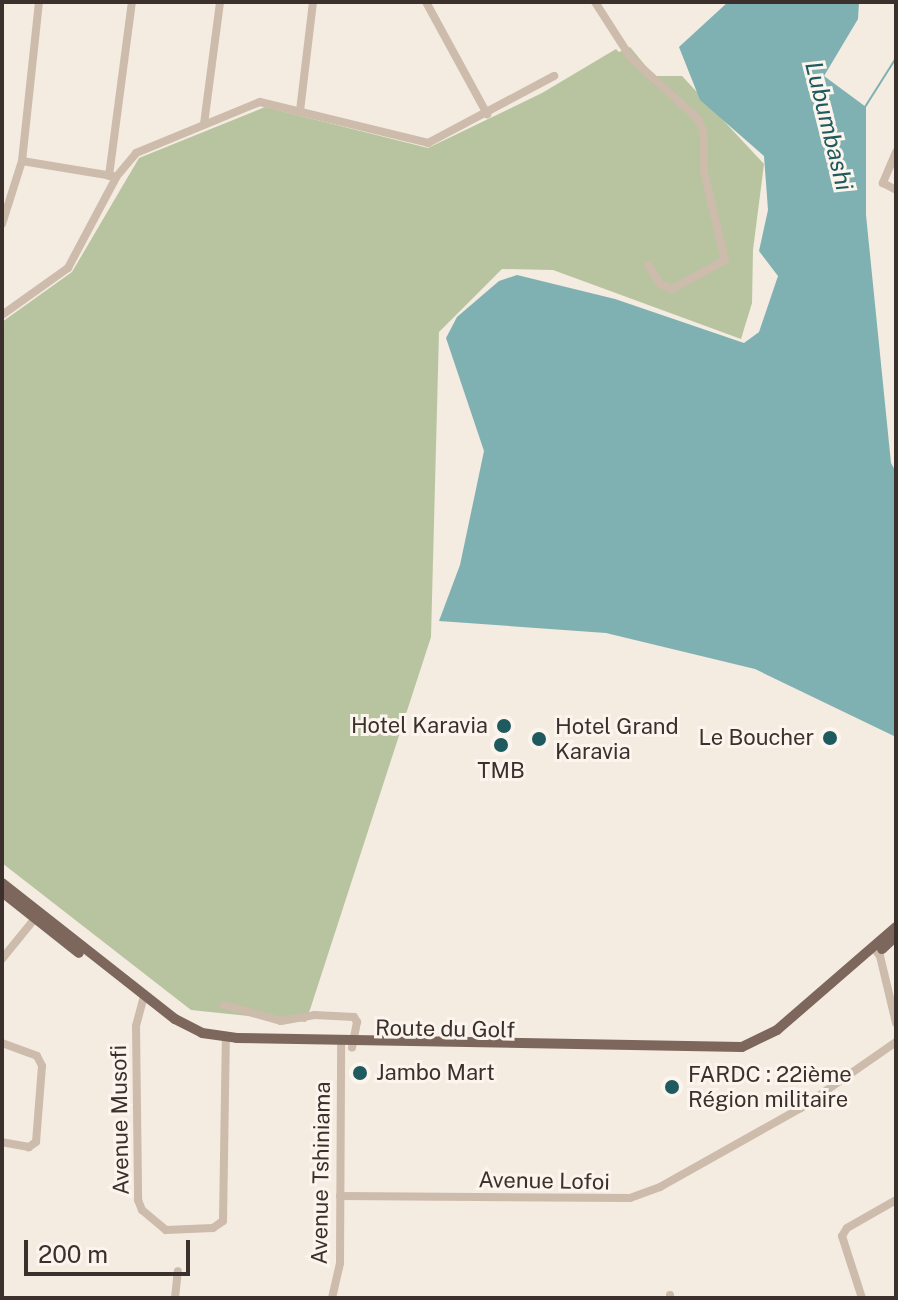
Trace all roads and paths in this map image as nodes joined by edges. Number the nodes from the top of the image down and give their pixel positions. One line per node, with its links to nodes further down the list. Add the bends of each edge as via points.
1 (39, 2): 12 (street)
2 (132, 2): 13 (street)
3 (220, 2): 10 (street)
4 (313, 2): 8 (street)
5 (426, 2): 9 (street)
6 (595, 2): 18 (street, via 631,58 698,119 704,133 704,172 725,260 672,289 660,284)
7 (554, 76): 9 (street)
8 (300, 111): 9 (street, via 426,143); 10 (street, via 260,102)
9 (487, 114)
10 (204, 124): 13 (street, via 133,155)
11 (896, 152): 16 (street, via 883,183)
12 (22, 161): 13 (street); 15 (street)
13 (113, 176): 19 (street, via 68,268)
14 (2, 189): 15 (street)
15 (13, 190): 17 (street)
16 (896, 190)
17 (2, 224)
18 (648, 265)
19 (2, 315)
20 (2, 883): 22 (main road)
21 (2, 892): 22 (main road, Route du Golf)
22 (37, 916): 26 (street); 27 (main road, Route du Golf)
23 (896, 927): 25 (main road)
24 (896, 936): 25 (main road, Route du Golf)
25 (876, 950): 29 (street); 33 (main road, Route du Golf, via 777,1038 746,1053)
26 (2, 959)
27 (142, 998): 30 (main road, Route du Golf, via 180,1030); 30 (street, Avenue Musofi, via 136,1026 138,1200 166,1230 213,1228 223,1221)
28 (224, 1005): 33 (street, via 281,1021 309,1015 354,1017 357,1022)
29 (896, 1023)
30 (226, 1041): 33 (main road, Route du Golf)
31 (896, 1042): 35 (street, Avenue Lofoi, via 801,1108 660,1187 630,1198)
32 (2, 1043): 34 (street, via 37,1056 42,1066 36,1142 29,1147)
33 (347, 1045): 35 (street, Avenue Tshiniama)
34 (2, 1142)
35 (340, 1196): 39 (street, Avenue Tshiniama, via 340,1263)
36 (896, 1200): 40 (street, via 842,1236)
37 (178, 1271): 38 (street)
38 (175, 1298)
39 (332, 1298)
40 (862, 1298)

